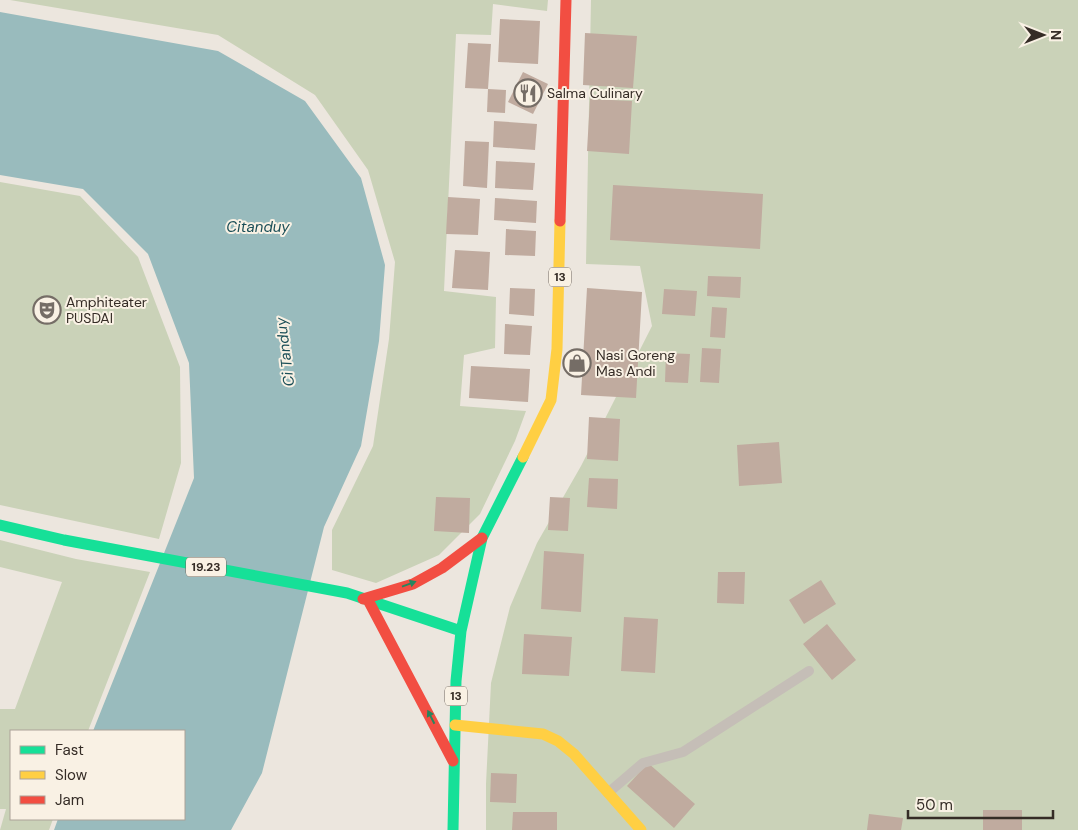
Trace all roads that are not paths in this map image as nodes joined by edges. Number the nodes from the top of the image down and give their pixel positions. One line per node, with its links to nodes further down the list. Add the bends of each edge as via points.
1 (566, 0): 3 (main road, 13, via 558,330 551,400)
2 (0, 525): 4 (main road, 19.23)
3 (482, 538): 4 (main road, one-way to 3, via 413,584 442,568); 5 (main road, 13)
4 (366, 599): 5 (main road, 19.23); 8 (main road, one-way to 4)
5 (462, 631): 7 (main road, 13)
6 (809, 671): 9 (lane, via 682,752 643,763)
7 (455, 725): 8 (main road, 13); 9 (main road, via 543,734 574,754)
8 (454, 761): 10 (main road, 13)
9 (608, 794): 11 (main road)
10 (453, 830)
11 (641, 830)

